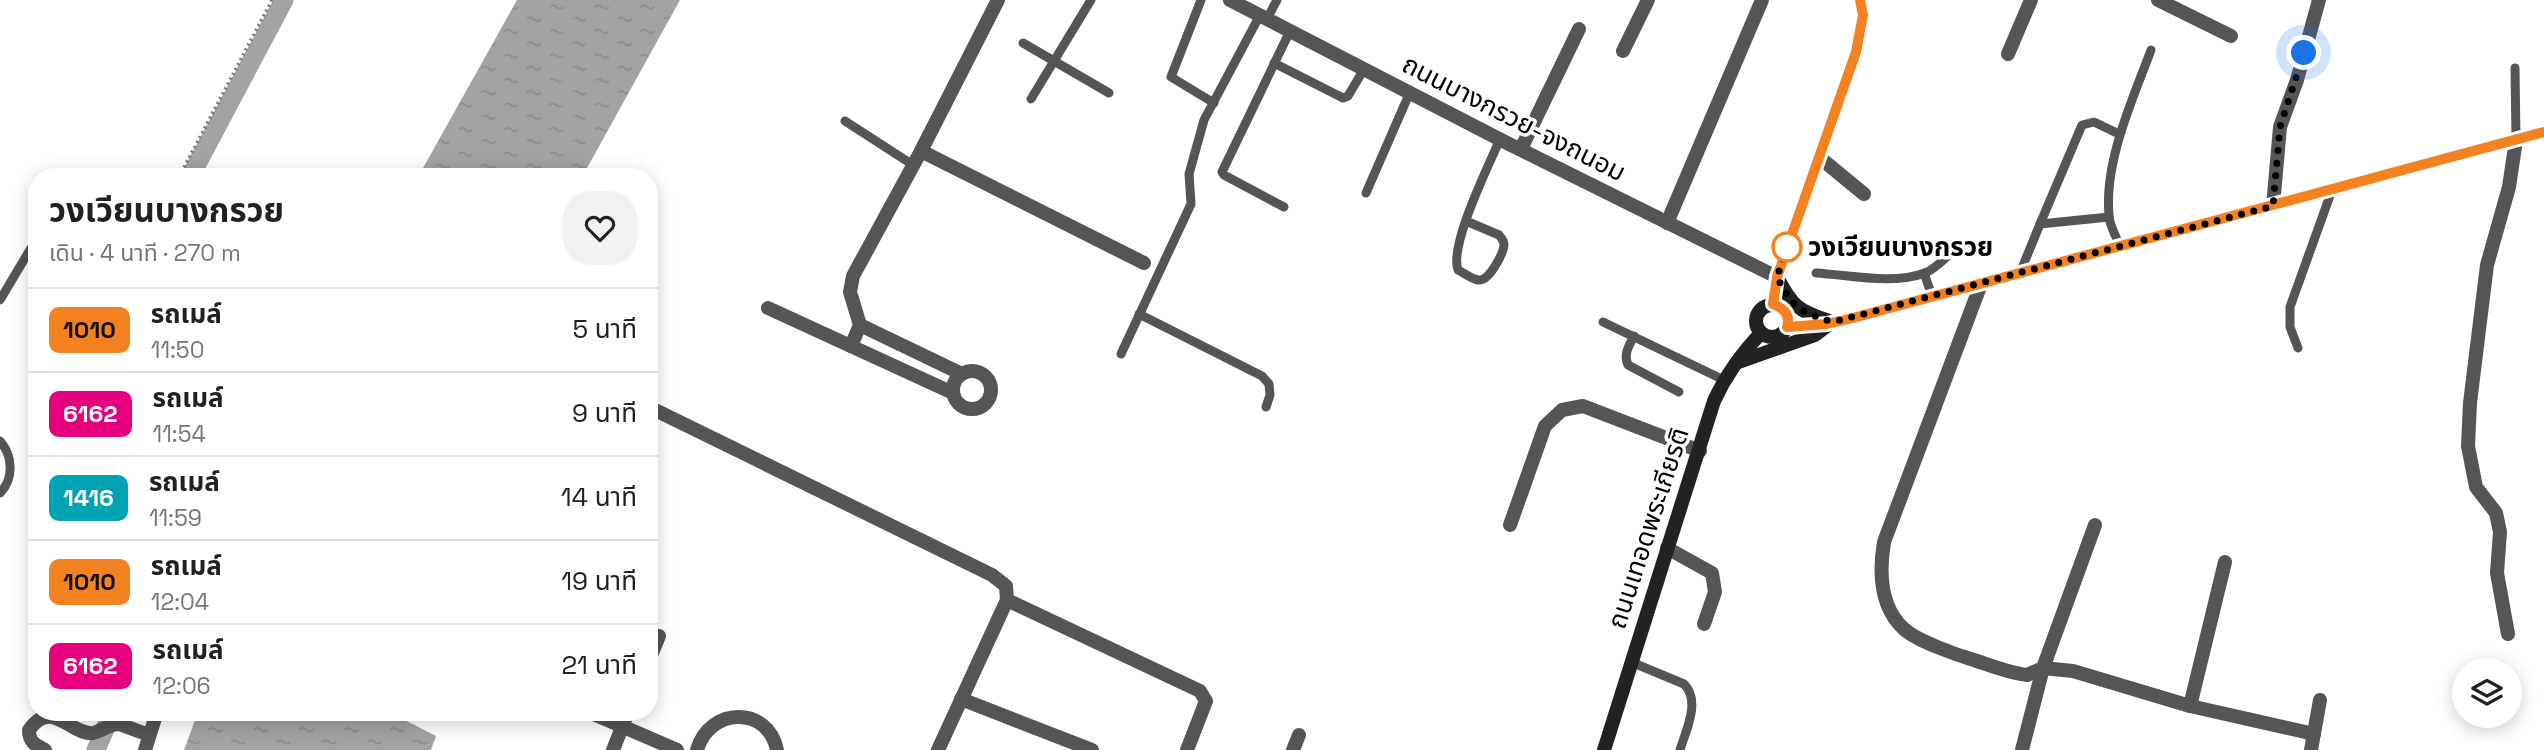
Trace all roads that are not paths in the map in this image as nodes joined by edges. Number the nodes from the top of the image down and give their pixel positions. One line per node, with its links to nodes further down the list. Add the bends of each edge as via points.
1 (998, 0): 34 (street)
2 (1091, 0): 20 (lane)
3 (1201, 0): 27 (lane, via 1171,74)
4 (1277, 0): 12 (lane)
5 (1648, 0): 18 (street)
6 (1762, 0): 44 (street)
7 (1860, 0): 35 (main road, via 1861,32)
8 (2031, 0): 19 (street)
9 (2158, 0): 15 (street)
10 (2319, 0): 40 (street, via 2280,127)
11 (1238, 2): 12 (street, ถนนบางกรวย-จงถนอม)
12 (1263, 17): 14 (street, ถนนบางกรวย-จงถนอม); 27 (lane)
13 (1578, 29): 33 (street)
14 (1290, 31): 21 (lane); 23 (street, ถนนบางกรวย-จงถนอม)
15 (2231, 36)
16 (1023, 43): 20 (lane)
17 (2151, 50): 30 (lane)
18 (1623, 51)
19 (2008, 54)
20 (1054, 61): 25 (lane); 26 (lane)
21 (1274, 63): 23 (lane, via 1343,98); 41 (lane, via 1222,172)
22 (2515, 68): 32 (lane)
23 (1364, 69): 24 (street, ถนนบางกรวย-จงถนอม)
24 (1410, 92): 31 (street, ถนนบางกรวย-จงถนอม); 38 (lane)
25 (1110, 93)
26 (1031, 99)
27 (1214, 103): 59 (lane, via 1204,120 1189,174 1191,204)
28 (845, 121): 36 (lane)
29 (2544, 132): 32 (main road)
30 (2119, 134): 42 (lane); 45 (lane, via 2094,122 2082,125)
31 (1500, 139): 33 (street, ถนนบางกรวย-จงถนอม); 43 (lane)
32 (2516, 140): 37 (main road); 85 (street, via 2509,187 2487,265 2468,446 2476,487 2496,513 2500,532 2497,573)
33 (1521, 149): 44 (street, ถนนบางกรวย-จงถนอม)
34 (921, 151): 36 (street); 49 (street)
35 (1819, 157): 39 (street); 53 (main road)
36 (914, 165): 62 (street, via 853,276 850,292)
37 (2332, 190): 40 (main road); 67 (lane, via 2290,307 2290,327)
38 (1366, 193)
39 (1864, 194)
40 (2273, 206): 46 (main road)
41 (1284, 207)
42 (2109, 217): 45 (lane); 46 (lane)
43 (1466, 220): 43 (lane, via 1455,263 1458,270 1478,281 1488,277 1504,245 1499,235)
44 (1667, 223): 53 (street, ถนนบางกรวย-จงถนอม)
45 (2040, 224): 52 (lane)
46 (2120, 246): 52 (main road)
47 (28, 253): 56 (lane)
48 (1951, 253): 51 (lane)
49 (1144, 263)
50 (1816, 273): 51 (lane, via 1880,278)
51 (1924, 273): 55 (lane)
52 (2020, 273): 54 (main road)
53 (1777, 277): 57 (main road); 61 (main road, via 1789,301 1802,312)
54 (1981, 284): 55 (main road); 87 (street, via 1884,542 1883,589 1905,630 1954,654 2018,674)
55 (1932, 296): 61 (main road)
56 (0, 300)
57 (1773, 304): 63 (main road, via 1784,310); 64 (main road, via 1757,315)
58 (768, 308): 66 (street)
59 (1139, 314): 68 (lane); 74 (lane, via 1262,376 1269,384)
60 (1603, 322): 65 (lane)
61 (1833, 322): 63 (main road); 69 (main road, via 1815,335)
62 (860, 325): 66 (street); 70 (street)
63 (1787, 327): 64 (main road, via 1779,336)
64 (1761, 333): 69 (main road, ถนนเทอดพระเกียรติ)
65 (1634, 335): 71 (lane); 72 (lane, via 1625,359 1628,365)
66 (851, 346): 73 (street)
67 (2298, 348)
68 (1121, 354)
69 (1736, 363): 71 (main road, ถนนเทอดพระเกียรติ)
70 (962, 374): 73 (street); 73 (street, via 983,374 992,393 978,409 966,409)
71 (1724, 380): 77 (main road, ถนนเทอดพระเกียรติ)
72 (1679, 392)
73 (953, 393)
74 (1266, 407)
75 (658, 411): 83 (street, via 992,575 1006,586)
76 (0, 441): 78 (lane, via 11,465 8,484)
77 (1700, 452): 79 (street, via 1583,406 1562,410 1545,426); 81 (main road, ถนนเทอดพระเกียรติ)
78 (0, 493)
79 (1510, 525)
80 (2095, 525): 87 (street)
81 (1667, 548): 84 (street, via 1712,573 1715,592); 86 (main road, ถนนเทอดพระเกียรติ)
82 (2225, 562): 90 (street)
83 (1007, 600): 88 (street); 107 (street, via 1200,691 1206,701)
84 (1704, 624)
85 (2508, 634)
86 (1631, 662): 109 (main road, ถนนเทอดพระเกียรติ); 110 (lane, via 1685,684 1691,691 1693,705)
87 (2043, 668): 90 (street, via 2073,671); 111 (street)
88 (961, 699): 105 (street); 106 (street)
89 (2320, 700): 96 (street)
90 (2190, 706): 96 (street)
91 (38, 721): 99 (street, via 29,730 29,738)
92 (62, 721): 97 (street, via 95,733 119,724)
93 (154, 721): 97 (street)
94 (624, 721): 101 (street)
95 (628, 721): 102 (street)
96 (2314, 734): 112 (street)
97 (149, 735): 100 (street)
98 (1299, 735): 108 (street)
99 (45, 750)
100 (145, 750)
101 (613, 750)
102 (677, 750)
103 (697, 750): 104 (street, via 701,736 717,721 739,716 760,723 775,739)
104 (777, 750)
105 (939, 750)
106 (1092, 750)
107 (1187, 750)
108 (1293, 750)
109 (1605, 750)
110 (1680, 750)
111 (2022, 750)
112 (2311, 750)

